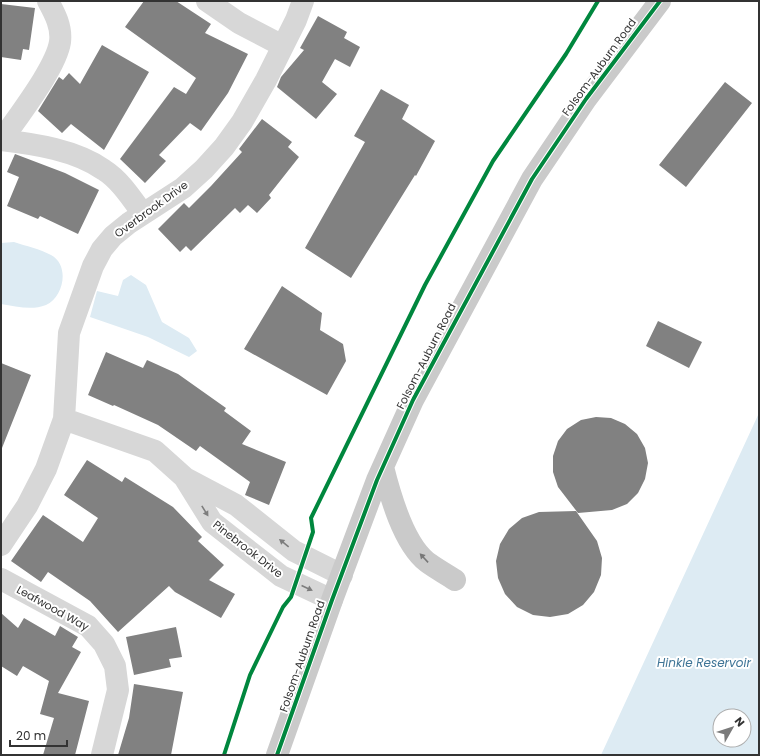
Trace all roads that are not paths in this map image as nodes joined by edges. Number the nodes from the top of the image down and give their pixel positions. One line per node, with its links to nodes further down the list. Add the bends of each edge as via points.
1 (48, 1): 6 (street, via 58,19 60,41 54,62)
2 (207, 1): 5 (street, via 239,23)
3 (303, 1): 5 (street, Overbrook Drive)
4 (660, 1): 9 (main road, Folsom-Auburn Road, via 586,99 532,179 413,400)
5 (283, 46): 7 (street, Overbrook Drive, via 242,122 224,147 183,188)
6 (2, 140): 7 (street, via 49,148 85,158 105,170 126,191)
7 (143, 214): 8 (street, Overbrook Drive, via 113,236 93,266 69,333)
8 (64, 419): 10 (street, Pinebrook Drive, via 155,450); 11 (street, Overbrook Drive, via 43,476)
9 (383, 467): 12 (main road, Folsom-Auburn Road); 14 (main road, one-way to 9, via 425,561 407,537 390,495)
10 (184, 477): 12 (street, Pinebrook Drive, one-way to 10, via 294,551 236,505); 15 (street, Pinebrook Drive, one-way to 15, via 212,522 281,576)
11 (1, 545)
12 (342, 575): 15 (main road, Folsom-Auburn Road)
13 (1, 579): 16 (street, Leafwood Way, via 88,626 104,644 115,666 118,690)
14 (455, 580)
15 (332, 600): 17 (main road, Folsom-Auburn Road)
16 (102, 755)
17 (277, 755)

